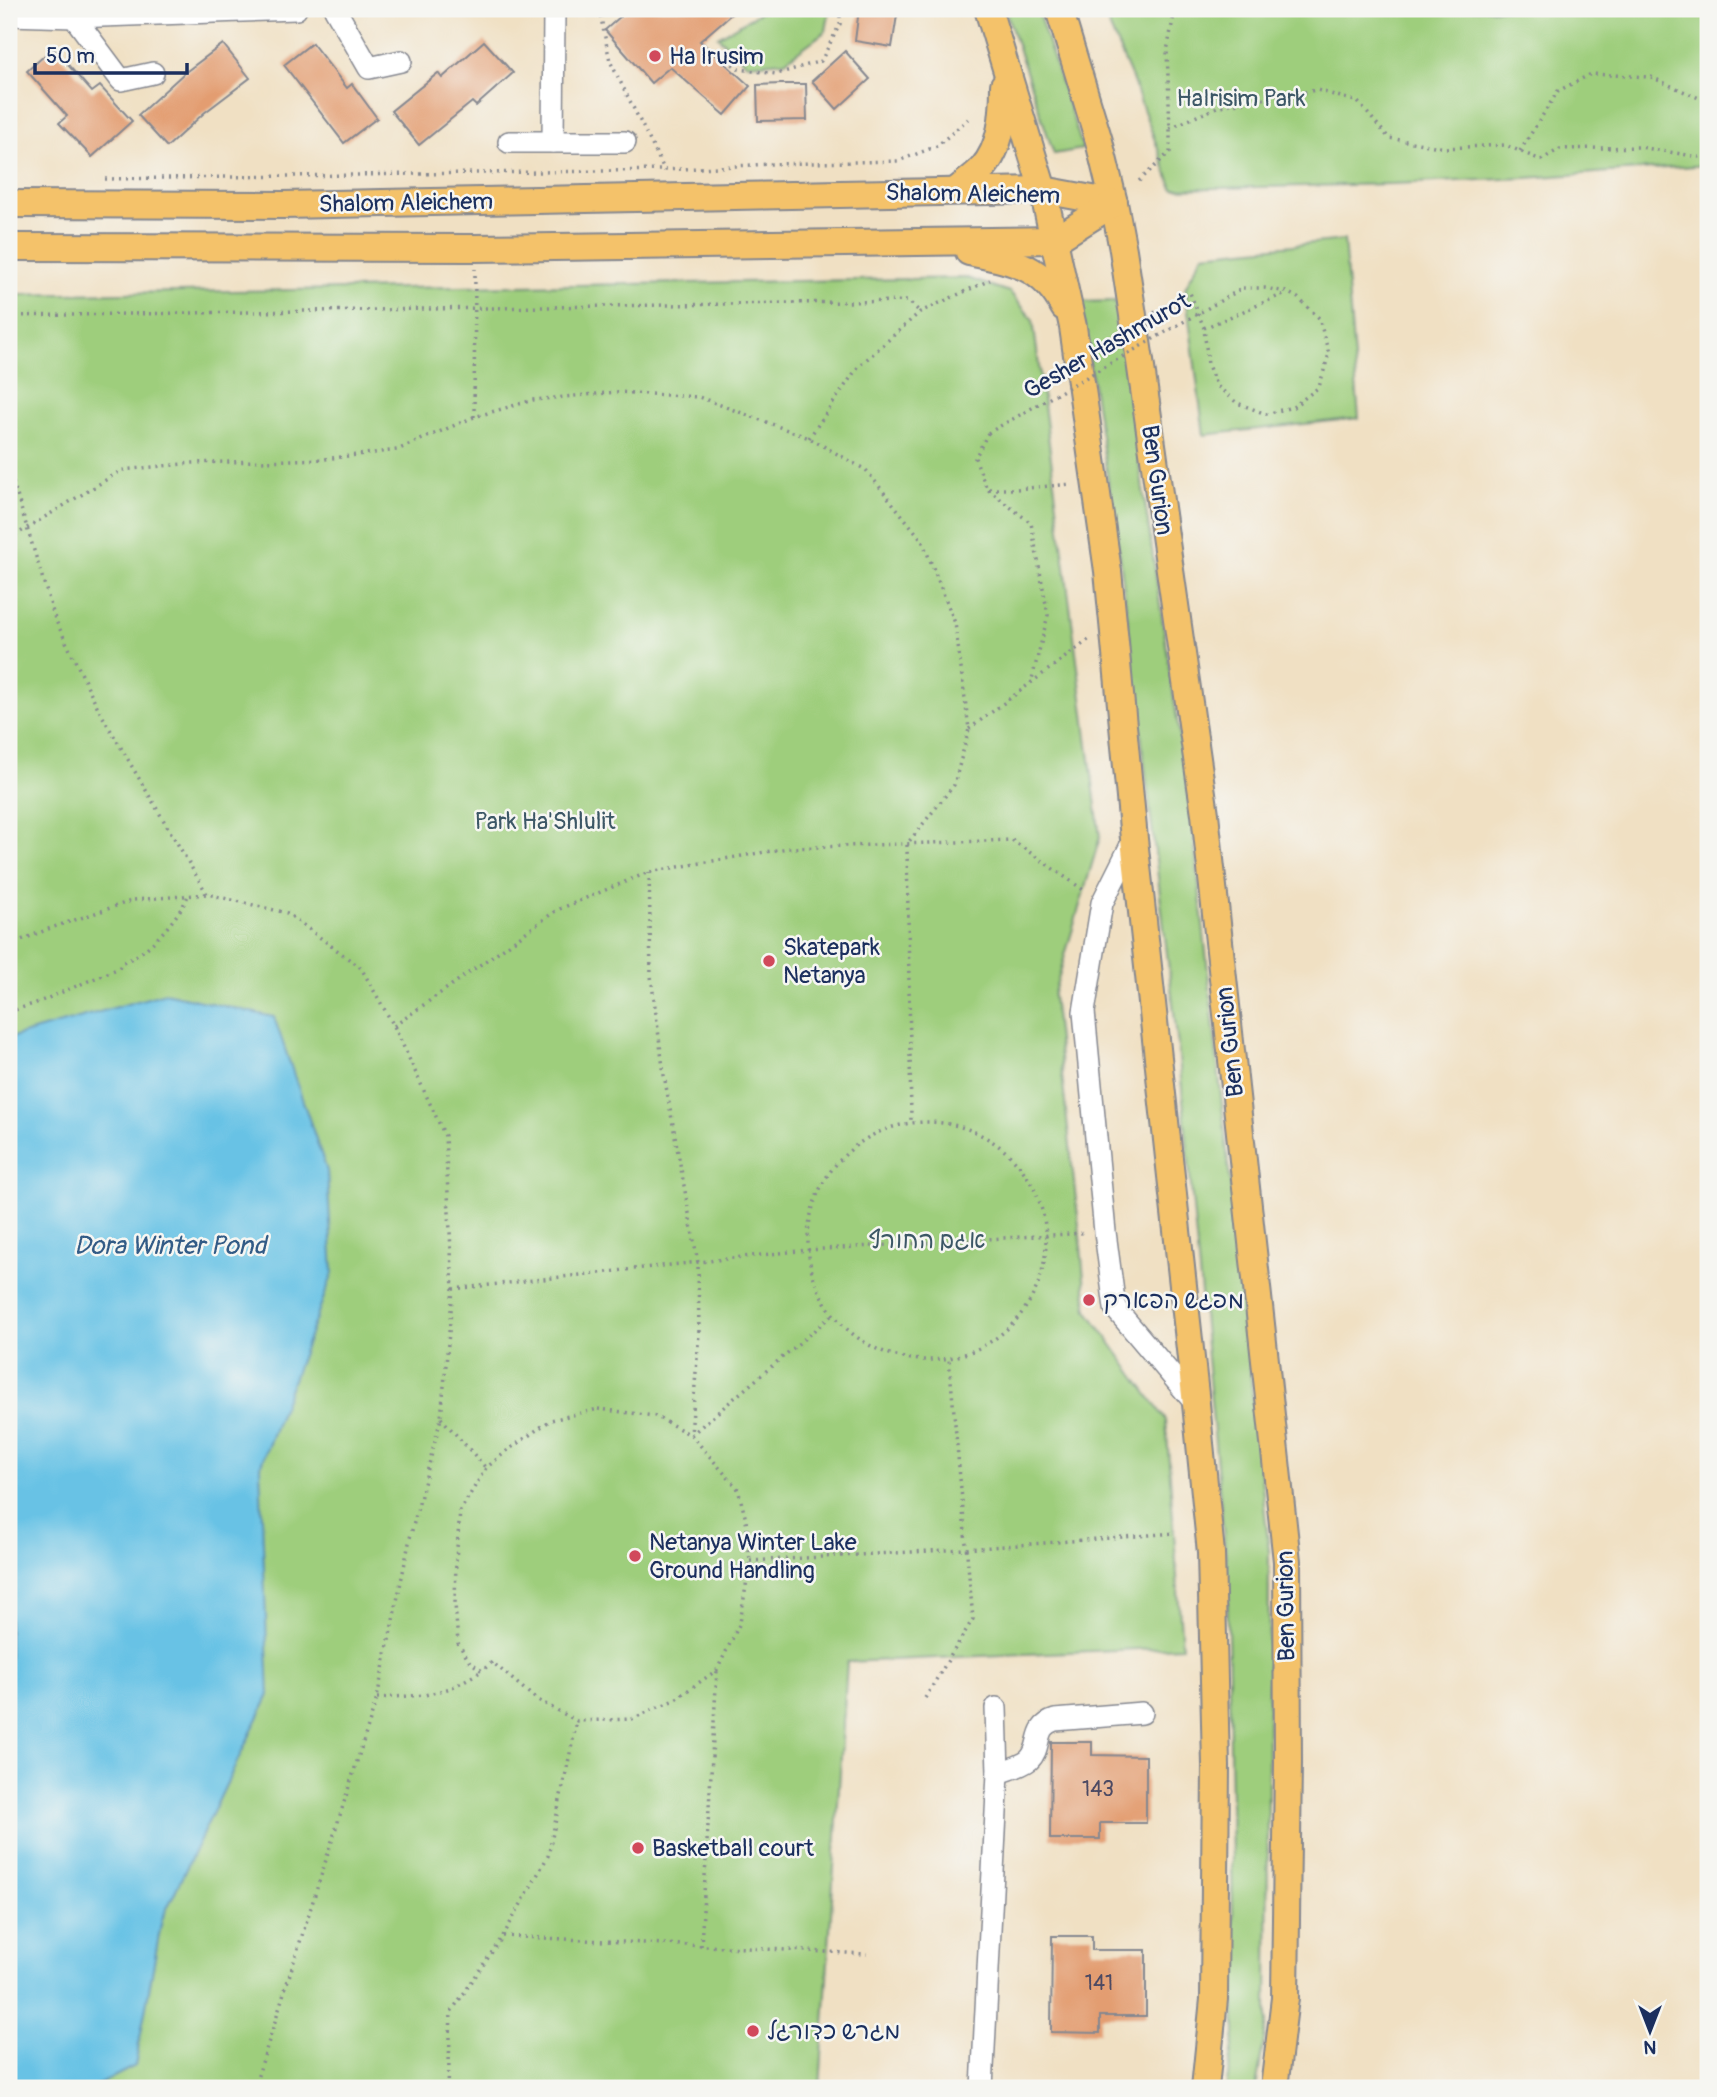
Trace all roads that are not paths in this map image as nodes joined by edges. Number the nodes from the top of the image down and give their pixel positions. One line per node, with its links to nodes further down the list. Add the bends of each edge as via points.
1 (296, 9): 6 (street)
2 (335, 9): 9 (street, via 369,68)
3 (554, 9): 13 (street)
4 (988, 9): 10 (main road)
5 (1059, 9): 17 (main road, Ben Gurion)
6 (206, 10): 8 (street)
7 (9, 15): 8 (street)
8 (74, 17): 11 (street, via 121,80)
9 (401, 61)
10 (1005, 65): 15 (main road); 16 (main road, via 1004,115 995,148 983,169)
11 (153, 73)
12 (509, 142): 13 (street)
13 (553, 142): 14 (street)
14 (625, 142)
15 (1043, 190): 16 (main road, Shalom Aleichem); 17 (main road, Shalom Aleichem); 19 (main road)
16 (956, 191): 18 (main road, Shalom Aleichem, via 283,205)
17 (1114, 203): 19 (main road, Shalom Aleichem); 30 (main road, Ben Gurion, via 1205,814 1287,1561 1285,1997)
18 (9, 204)
19 (1055, 240): 20 (main road, Shalom Aleichem); 22 (main road)
20 (926, 243): 21 (main road, Shalom Aleichem); 22 (main road, via 1023,265 1045,278)
21 (9, 247)
22 (1073, 327): 23 (main road, via 1113,621)
23 (1134, 839): 24 (main road); 24 (street, via 1102,903 1084,1012 1105,1232 1115,1308)
24 (1196, 1404): 29 (main road, via 1211,1553 1216,1766 1214,1999)
25 (996, 1708): 27 (street)
26 (1142, 1713): 27 (street, via 1047,1722 1028,1761)
27 (998, 1773): 28 (street)
28 (982, 2088)
29 (1205, 2088)
30 (1274, 2088)

